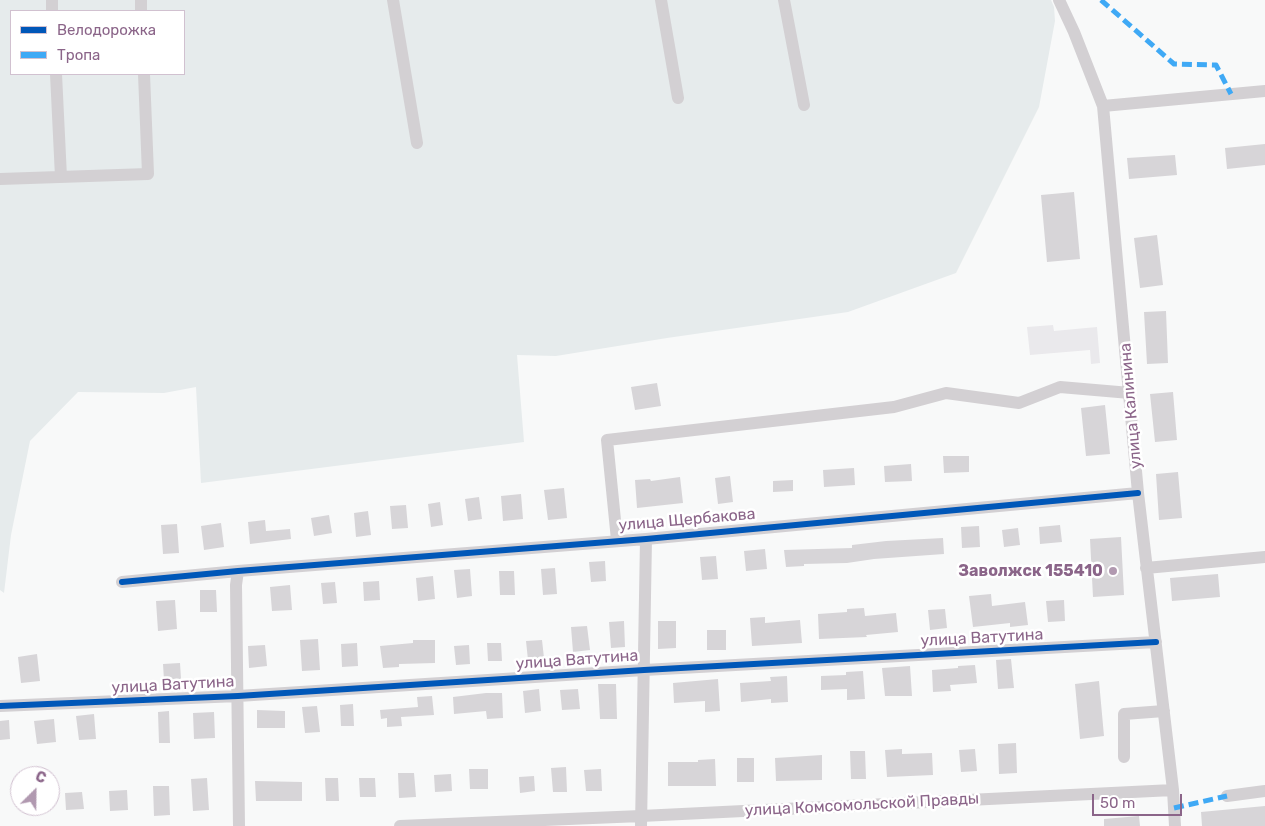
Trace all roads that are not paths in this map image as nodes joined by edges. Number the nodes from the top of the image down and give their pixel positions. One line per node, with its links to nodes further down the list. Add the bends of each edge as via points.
1 (393, 0): 11 (street)
2 (661, 0): 8 (street)
3 (784, 0): 9 (street)
4 (1059, 0): 10 (street, улица Калинина)
5 (56, 75): 12 (street)
6 (144, 75): 12 (street, via 148,174)
7 (1265, 91): 10 (street)
8 (678, 98)
9 (804, 105)
10 (1103, 106): 14 (street, улица Калинина)
11 (417, 143)
12 (61, 177): 13 (street)
13 (0, 179)
14 (1130, 394): 15 (street, улица Калинина); 17 (street, via 1060,387 1019,403 946,393 894,407 608,440)
15 (1138, 493): 16 (street, улица Щербакова); 19 (street, улица Калинина)
16 (646, 539): 17 (street, улица Щербакова); 23 (street)
17 (618, 540): 20 (street, улица Щербакова)
18 (1265, 557): 19 (street)
19 (1146, 568): 22 (street, улица Калинина)
20 (238, 571): 21 (street, улица Щербакова); 24 (street)
21 (122, 582)
22 (1156, 642): 23 (street, улица Ватутина); 26 (street, улица Калинина)
23 (644, 670): 24 (street, улица Ватутина); 31 (street)
24 (238, 696): 25 (street, улица Ватутина); 32 (street)
25 (0, 706)
26 (1164, 711): 27 (street, via 1124,714); 28 (street, улица Калинина)
27 (1124, 757)
28 (1173, 790): 31 (street, улица Комсомольской Правды); 34 (street, улица Калинина)
29 (1265, 791): 30 (street)
30 (1227, 796)
31 (641, 821): 33 (street, улица Комсомольской Правды)
32 (239, 826)
33 (400, 826)
34 (1175, 826)

